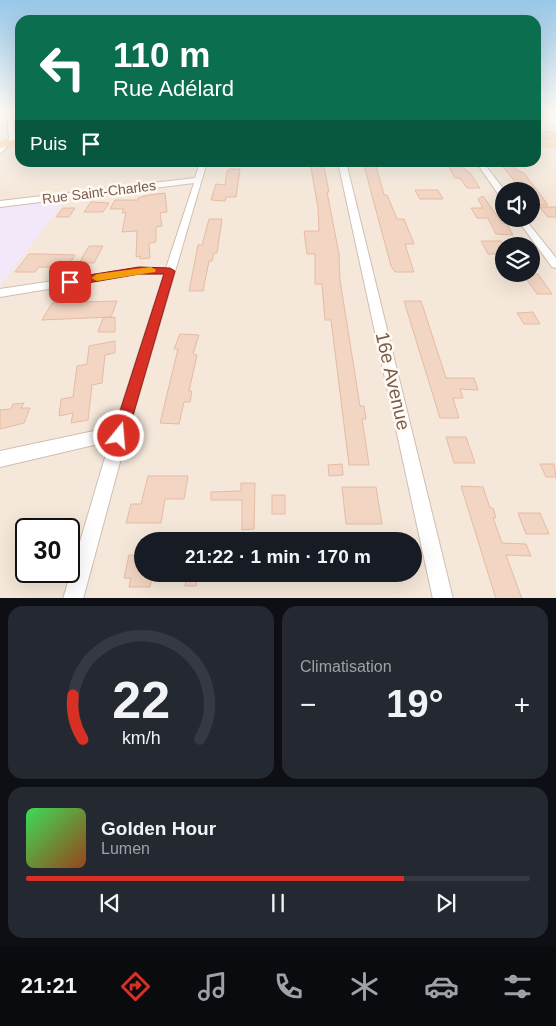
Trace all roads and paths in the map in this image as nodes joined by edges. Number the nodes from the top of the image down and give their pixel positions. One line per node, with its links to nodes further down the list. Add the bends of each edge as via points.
1 (10, 143): 4 (street)
2 (541, 143): 3 (main road)
3 (556, 145)
4 (0, 152)
5 (202, 167): 8 (street)
6 (343, 167): 18 (street, 16e Avenue)
7 (483, 167): 9 (street)
8 (198, 180): 10 (street, Rue Saint-Charles); 13 (street)
9 (495, 184)
10 (0, 204)
11 (527, 227): 12 (street)
12 (556, 265)
13 (170, 271): 14 (street, via 139,271); 15 (street)
14 (0, 293)
15 (119, 436): 16 (street, via 94,438); 17 (street)
16 (0, 458)
17 (73, 598)
18 (443, 598)

